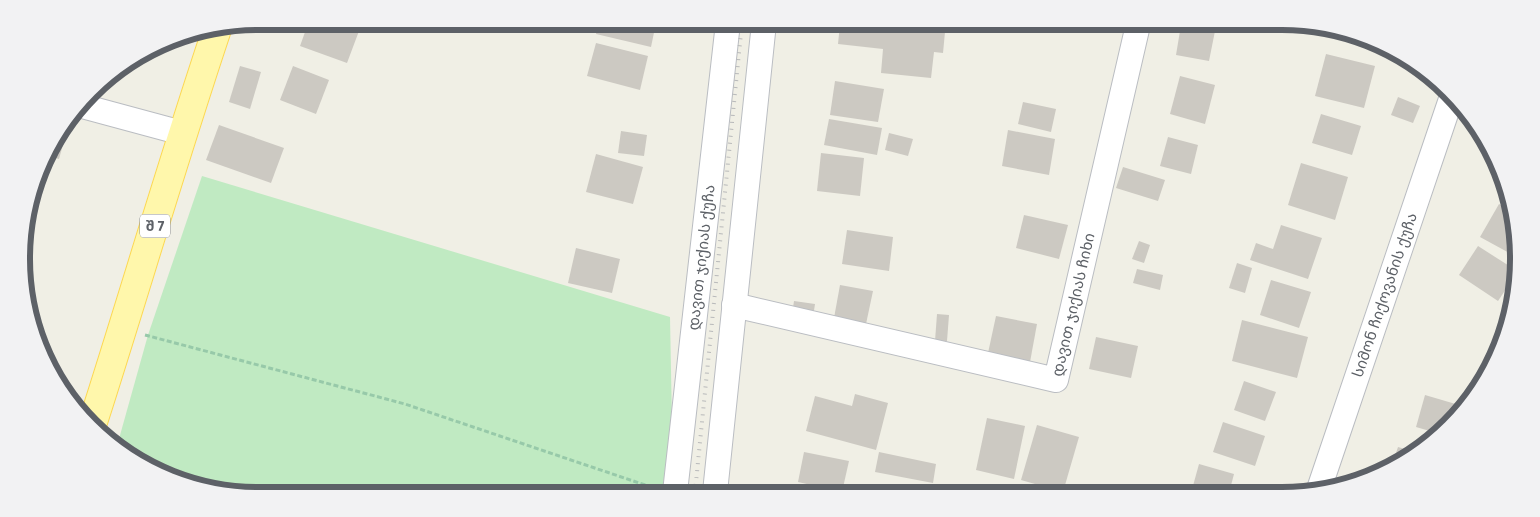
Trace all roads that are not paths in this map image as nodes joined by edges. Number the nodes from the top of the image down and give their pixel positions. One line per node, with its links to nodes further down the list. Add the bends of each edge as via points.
1 (727, 30): 11 (street, დავით ჯიქიას ქუჩა)
2 (763, 30): 8 (street)
3 (1137, 30): 8 (street, დავით ჯიქიას ჩიხი, via 1056,380)
4 (216, 34): 7 (main road, შ 7)
5 (1449, 104): 10 (street, სიმონ ჩიქოვანის ქუჩა)
6 (87, 107): 7 (street)
7 (182, 133): 9 (main road, შ 7)
8 (734, 305): 12 (street)
9 (94, 417)
10 (1321, 484)
11 (667, 487)
12 (716, 487)

